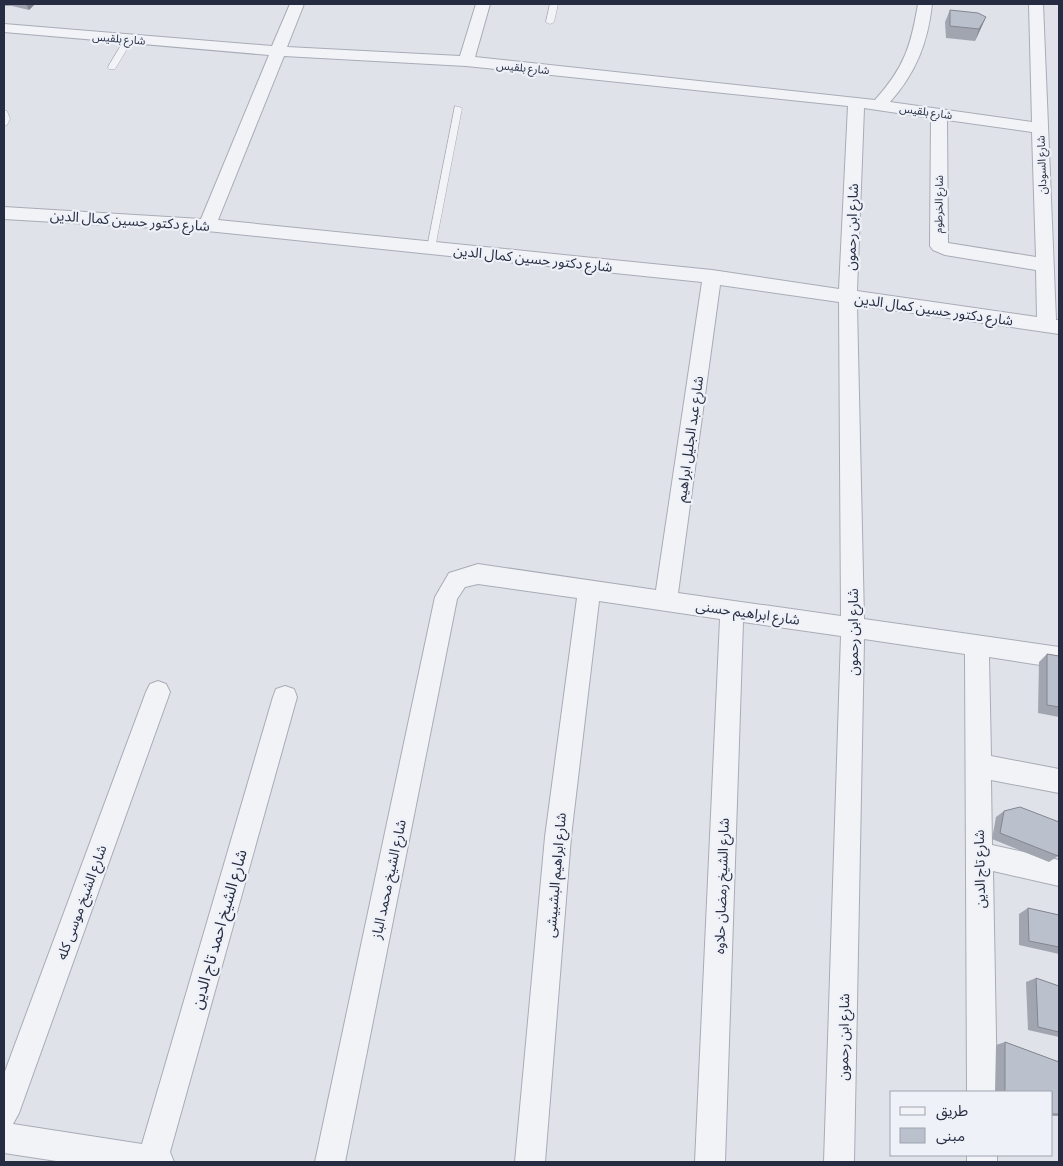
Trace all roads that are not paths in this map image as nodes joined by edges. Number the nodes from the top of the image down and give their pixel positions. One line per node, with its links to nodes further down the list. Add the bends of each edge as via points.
1 (296, 4): 9 (street)
2 (482, 4): 10 (street)
3 (554, 4): 6 (lane)
4 (925, 4): 13 (street, via 918,49 910,67)
5 (1036, 4): 18 (street, شارع السودان)
6 (550, 22)
7 (4, 28): 8 (street, شارع بلقيس)
8 (129, 39): 9 (street, شارع بلقيس); 11 (lane)
9 (277, 51): 10 (street, شارع بلقيس); 20 (street)
10 (466, 61): 12 (street, شارع بلقيس)
11 (112, 67)
12 (856, 102): 13 (street, شارع بلقيس); 24 (street, شارع ابن رحمون)
13 (879, 105): 15 (street, شارع بلقيس)
14 (458, 108): 21 (lane)
15 (939, 112): 18 (street, شارع بلقيس); 22 (street, شارع الخرطوم, via 938,246)
16 (4, 113): 17 (lane)
17 (4, 123)
18 (1040, 128): 22 (street, شارع السودان)
19 (4, 213): 20 (street, شارع دكتور حسين كمال الدين)
20 (207, 225): 21 (street, شارع دكتور حسين كمال الدين)
21 (431, 248): 23 (street, شارع دكتور حسين كمال الدين)
22 (1045, 266): 25 (street, شارع السودان)
23 (712, 276): 24 (street, شارع دكتور حسين كمال الدين); 28 (street, شارع عبد الجليل ابراهيم)
24 (848, 296): 25 (street, شارع دكتور حسين كمال الدين); 30 (street, شارع ابن رحمون)
25 (1053, 326)
26 (589, 589): 27 (street, شارع ابراهيم حسنى, via 478,574 457,580); 28 (street, شارع ابراهيم حسنى); 44 (street, شارع ابراهيم البشبيشى, via 558,837)
27 (446, 596): 43 (street, شارع الشيخ محمد الباز)
28 (666, 601): 29 (street, شارع ابراهيم حسنى)
29 (732, 610): 30 (street, شارع ابراهيم حسنى); 45 (street, شارع الشيخ رمضان حلاوه)
30 (853, 627): 31 (street, شارع ابراهيم حسنى); 46 (street, شارع ابن رحمون)
31 (977, 645): 32 (street, شارع ابراهيم حسنى); 35 (street, شارع تاج الدين)
32 (1059, 657)
33 (158, 692): 40 (street, شارع الشيخ موسى كله)
34 (285, 697): 42 (street, شارع الشيخ احمد تاج الدين)
35 (978, 765): 36 (street); 37 (street, شارع تاج الدين)
36 (1059, 781)
37 (979, 855): 38 (street); 39 (street, شارع تاج الدين)
38 (1059, 873)
39 (982, 1091)
40 (4, 1113)
41 (4, 1138): 42 (street)
42 (156, 1162)
43 (330, 1162)
44 (530, 1162)
45 (710, 1162)
46 (839, 1162)

